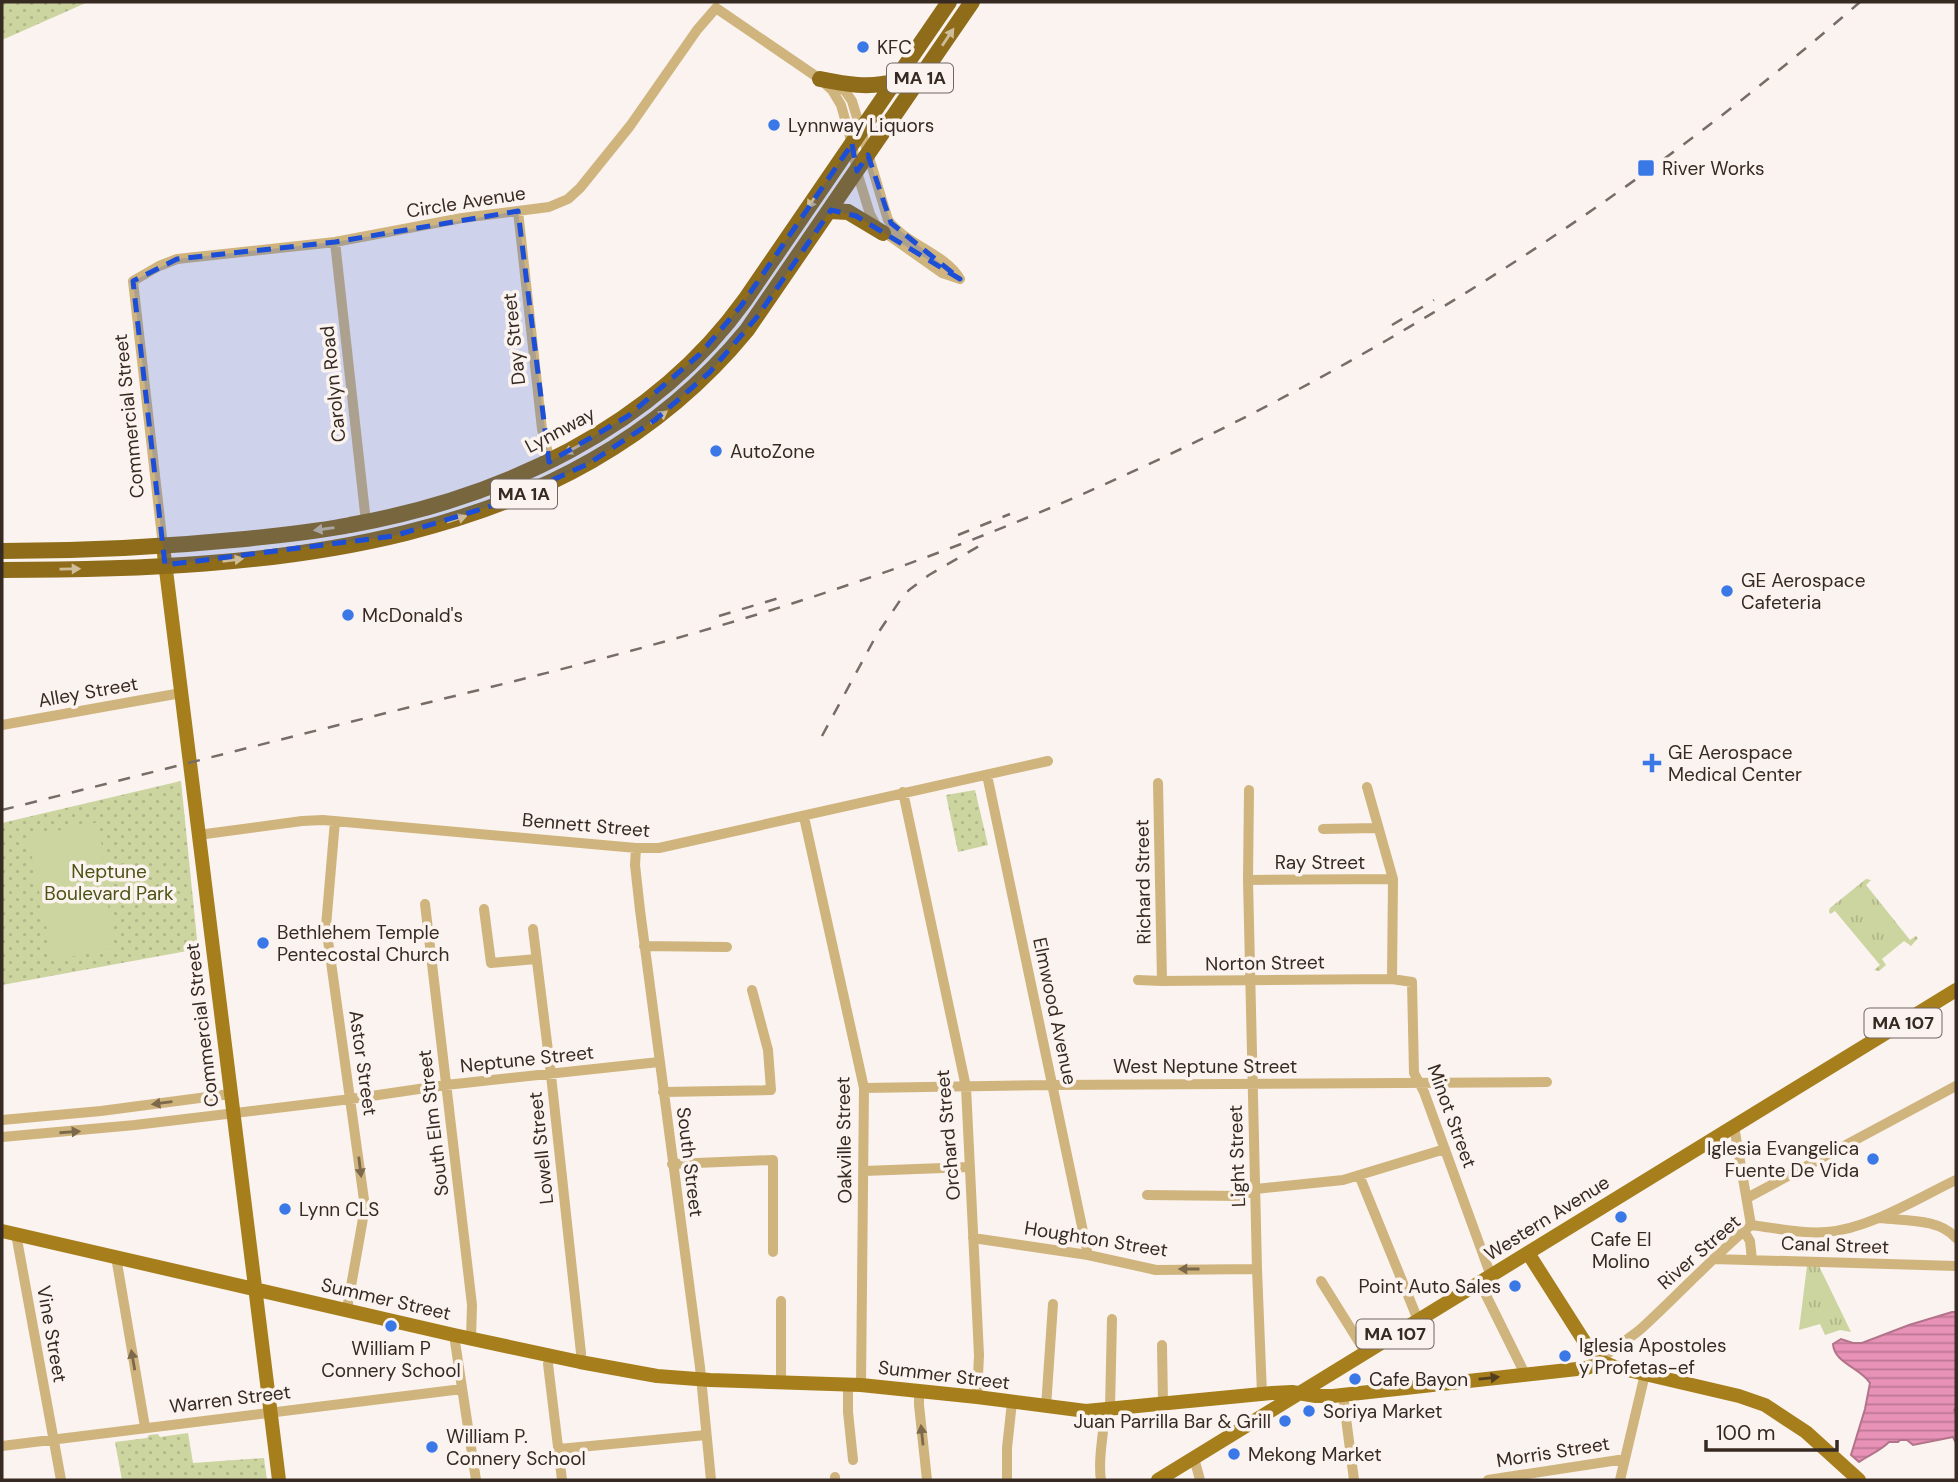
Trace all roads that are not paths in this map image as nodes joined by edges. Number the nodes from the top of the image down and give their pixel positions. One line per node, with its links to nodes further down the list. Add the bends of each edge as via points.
1 (948, 2): 4 (highway, Lynnway / MA 1A)
2 (972, 2): 6 (highway, MA 1A, one-way to 2)
3 (820, 79): 4 (highway, via 866,86); 5 (street, via 832,90); 5 (street, via 848,94); 8 (street, Circle Avenue, via 716,8 574,194 556,205)
4 (895, 81): 5 (highway, Lynnway / MA 1A)
5 (856, 137): 6 (street); 7 (street); 13 (highway, Lynnway / MA 1A, one-way to 13, via 711,343 634,412)
6 (868, 155): 7 (highway, MA 1A); 10 (street, via 891,223 960,279 942,273)
7 (857, 172): 9 (highway, MA 1A); 10 (street, via 870,214)
8 (518, 211): 11 (street, Circle Avenue); 13 (street, Day Street, via 542,429)
9 (830, 211): 10 (highway, via 848,212); 17 (highway, MA 1A, one-way to 9, via 322,550 394,536 501,503 588,464 655,420 716,366 757,317)
10 (883, 233)
11 (335, 242): 12 (street, Circle Avenue, via 177,259); 14 (street, Carolyn Road)
12 (133, 281): 15 (street, Commercial Street)
13 (550, 461): 14 (highway, Lynnway / MA 1A, via 456,499)
14 (366, 522): 15 (highway, Lynnway / MA 1A, one-way to 15)
15 (163, 546): 16 (highway, Lynnway / MA 1A); 17 (main road)
16 (2, 551)
17 (165, 565): 18 (highway, MA 1A, one-way to 17); 19 (main road, Commercial Street)
18 (2, 569)
19 (181, 692): 20 (street, Alley Street); 31 (main road, Commercial Street)
20 (2, 725)
21 (1048, 761): 22 (street, Bennett Street)
22 (987, 775): 26 (street, Bennett Street); 53 (street, Elmwood Avenue)
23 (1158, 783): 43 (street, Richard Street)
24 (1367, 786): 29 (street)
25 (1249, 790): 34 (street, Light Street)
26 (903, 792): 27 (street, Bennett Street); 55 (street, Orchard Street)
27 (804, 817): 32 (street, Bennett Street, via 667,847); 56 (street, Oakville Street)
28 (335, 821): 31 (street, Bennett Street); 32 (street, Bennett Street); 59 (street, Astor Street, via 326,926)
29 (1377, 828): 30 (street); 33 (street)
30 (1323, 829)
31 (198, 835): 58 (main road, Commercial Street)
32 (636, 848): 38 (street, South Street)
33 (1393, 879): 34 (street, Ray Street); 41 (street)
34 (1248, 880): 44 (street, Light Street)
35 (425, 904): 52 (street, South Elm Street)
36 (484, 909): 40 (street, via 491,963)
37 (533, 929): 40 (street, Lowell Street)
38 (644, 946): 39 (street); 47 (street, South Street)
39 (727, 947)
40 (536, 959): 48 (street, Lowell Street)
41 (1392, 979): 44 (street, Norton Street); 51 (street, Minot Street, via 1412,982 1414,1073)
42 (1138, 980): 43 (street, Norton Street)
43 (1162, 981): 44 (street, Norton Street)
44 (1250, 981): 50 (street, Light Street)
45 (752, 990): 57 (street, via 770,1059 771,1090)
46 (1956, 990): 62 (main road, Western Avenue / MA 107)
47 (659, 1062): 48 (street, Neptune Street); 57 (street, South Street)
48 (551, 1075): 52 (street, Neptune Street); 100 (street, Lowell Street)
49 (1547, 1082): 51 (street, West Neptune Street)
50 (1252, 1083): 51 (street, West Neptune Street); 53 (street, West Neptune Street); 70 (street, Light Street)
51 (1420, 1083): 64 (street, Minot Street)
52 (446, 1085): 59 (street, Neptune Street); 95 (street, South Elm Street, via 472,1305)
53 (1052, 1085): 55 (street, West Neptune Street); 80 (street, Elmwood Avenue)
54 (1956, 1086): 72 (street)
55 (966, 1087): 56 (street, West Neptune Street); 66 (street, Orchard Street)
56 (864, 1088): 67 (street, Oakville Street)
57 (663, 1092): 65 (street, South Street)
58 (230, 1094): 60 (main road, Commercial Street); 61 (street, one-way to 61)
59 (351, 1099): 60 (street, Neptune Street); 91 (street, Astor Street, one-way to 91, via 365,1207)
60 (232, 1114): 63 (street, Neptune Street, one-way to 60); 88 (main road, Commercial Street)
61 (2, 1120)
62 (1734, 1126): 72 (street); 79 (main road, Western Avenue / MA 107)
63 (2, 1137)
64 (1445, 1149): 68 (street); 86 (street, Minot Street)
65 (672, 1164): 78 (street, via 772,1160); 103 (street, South Street)
66 (970, 1167): 67 (street); 76 (street, Orchard Street)
67 (864, 1171): 105 (street, Oakville Street)
68 (1359, 1175): 70 (street); 93 (street)
69 (1956, 1180): 73 (street, River Street)
70 (1256, 1189): 71 (street, via 1241,1196); 85 (street, Light Street)
71 (1147, 1195)
72 (1747, 1198): 74 (street)
73 (1877, 1218): 74 (street, River Street, via 1827,1232); 77 (street, via 1941,1226)
74 (1748, 1228): 82 (street, River Street); 83 (street)
75 (9, 1233): 81 (main road, Summer Street); 119 (street, Vine Street)
76 (973, 1238): 80 (street, Houghton Street); 111 (street, Orchard Street)
77 (1956, 1238)
78 (773, 1252)
79 (1528, 1252): 86 (main road, Western Avenue / MA 107); 99 (main road)
80 (1088, 1255): 85 (street, Houghton Street, one-way to 80, via 1156,1269)
81 (116, 1257): 88 (main road, Summer Street); 117 (street, one-way to 81)
82 (1713, 1259): 83 (street, Canal Street); 99 (street, River Street)
83 (1752, 1260): 84 (street, Canal Street)
84 (1956, 1266)
85 (1257, 1269): 108 (street, Light Street)
86 (1485, 1279): 93 (main road, Western Avenue / MA 107); 101 (street, Minot Street)
87 (1321, 1281): 97 (street)
88 (255, 1289): 91 (main road, Summer Street); 116 (main road, Commercial Street)
89 (781, 1301): 104 (street)
90 (1054, 1304): 114 (street)
91 (347, 1309): 94 (main road, Summer Street)
92 (1112, 1319): 115 (street)
93 (1418, 1320): 97 (main road, Western Avenue / MA 107)
94 (454, 1335): 95 (main road, Summer Street); 106 (street)
95 (471, 1338): 98 (main road, Summer Street)
96 (1162, 1345): 113 (street)
97 (1366, 1353): 109 (main road, Western Avenue / MA 107)
98 (551, 1356): 100 (main road, Summer Street); 121 (street, via 548,1364)
99 (1601, 1361): 101 (main road, Summer Street, via 1586,1368); 102 (main road)
100 (580, 1362): 103 (main road, Summer Street)
101 (1525, 1374): 110 (main road, Summer Street, one-way to 101)
102 (1645, 1374): 123 (street); 140 (main road, via 1765,1405 1806,1432)
103 (701, 1379): 104 (main road, Summer Street); 118 (street, South Street)
104 (781, 1381): 105 (main road, Summer Street)
105 (855, 1384): 107 (main road, Summer Street); 124 (street, Oakville Street, via 848,1407)
106 (462, 1389): 116 (street, Warren Street); 128 (street)
107 (919, 1390): 111 (main road, Summer Street); 131 (street, one-way to 107)
108 (1262, 1394): 109 (main road, Summer Street); 113 (main road, Summer Street)
109 (1300, 1394): 110 (main road, Summer Street); 122 (main road, Western Avenue / MA 107)
110 (1343, 1395): 137 (street)
111 (977, 1397): 112 (main road, Summer Street)
112 (1012, 1402): 114 (main road, Summer Street); 132 (street)
113 (1163, 1402): 115 (main road, Summer Street)
114 (1046, 1407): 115 (main road, Summer Street)
115 (1107, 1409): 125 (street)
116 (270, 1412): 117 (street, Warren Street); 127 (main road, Commercial Street)
117 (145, 1427): 119 (street, Warren Street)
118 (706, 1435): 121 (street); 130 (street, South Street)
119 (54, 1440): 120 (street, Warren Street); 126 (street, Vine Street)
120 (2, 1446)
121 (559, 1449): 129 (street)
122 (1194, 1458): 135 (main road, Western Avenue / MA 107); 136 (street)
123 (1625, 1459): 138 (street, Morris Street); 139 (street)
124 (853, 1460)
125 (1099, 1466): 133 (street); 134 (street)
126 (61, 1480)
127 (279, 1480)
128 (476, 1480)
129 (562, 1480)
130 (710, 1480)
131 (927, 1480)
132 (1007, 1480)
133 (1091, 1480)
134 (1101, 1480)
135 (1158, 1480)
136 (1200, 1480)
137 (1354, 1480)
138 (1488, 1480)
139 (1619, 1480)
140 (1859, 1480)

